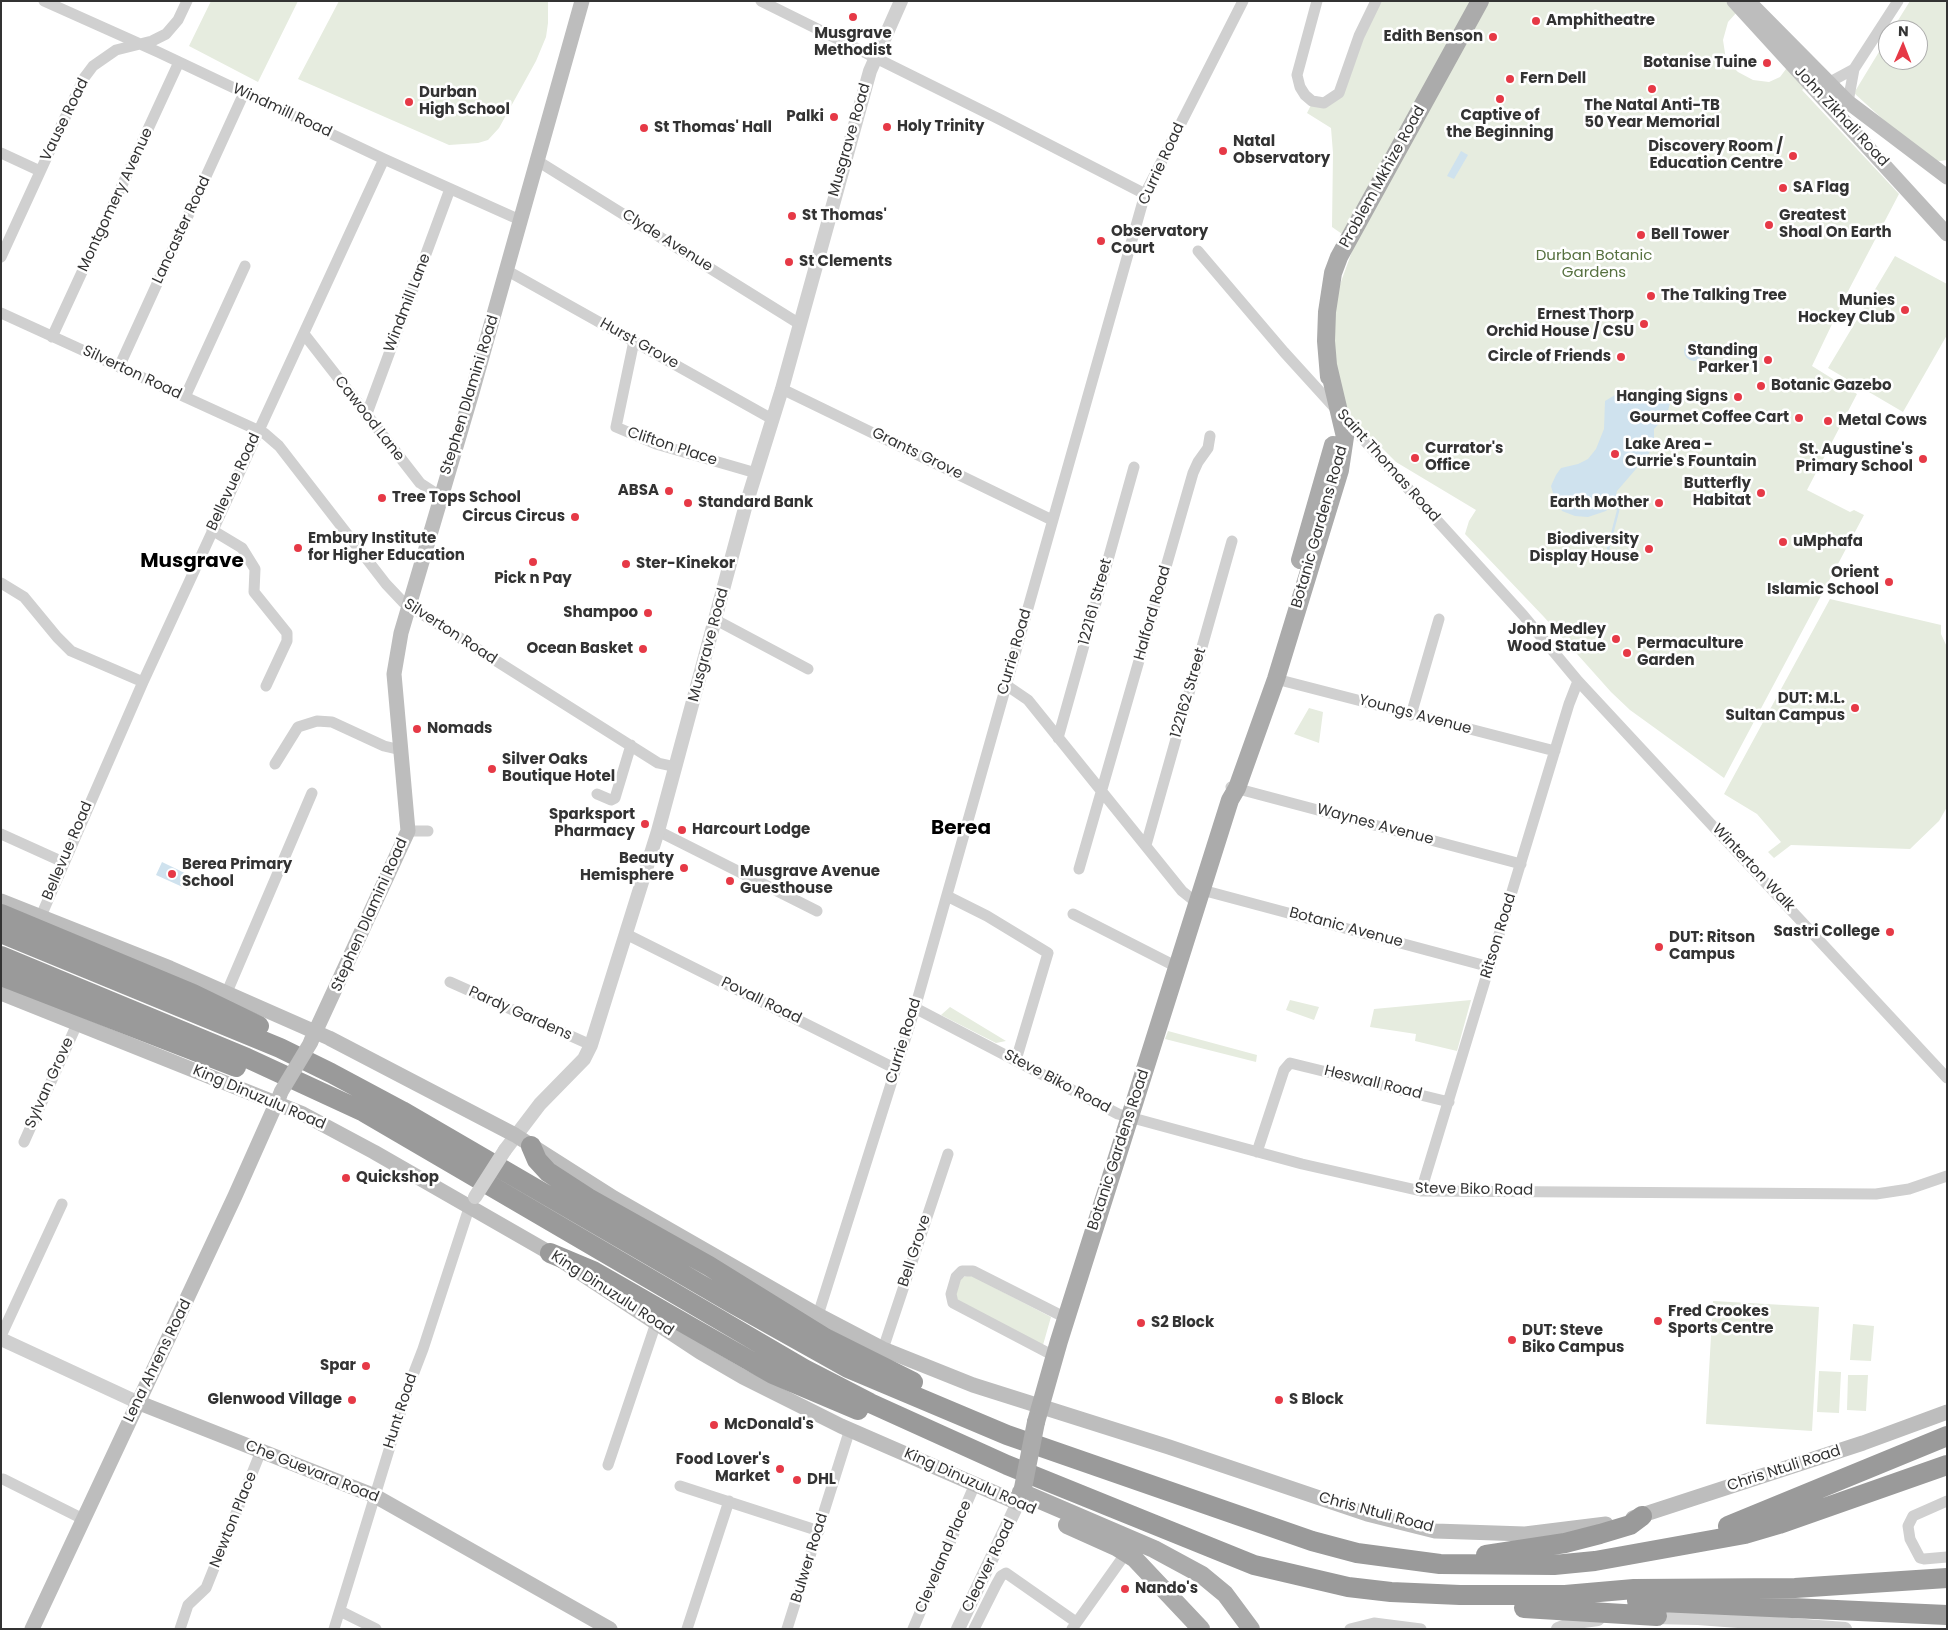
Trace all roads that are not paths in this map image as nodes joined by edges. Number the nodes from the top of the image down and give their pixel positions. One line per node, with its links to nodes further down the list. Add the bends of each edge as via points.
1 (44, 1): 13 (street, Windmill Road)
2 (187, 1): 13 (street, Vause Road, via 178,20 166,34)
3 (582, 1): 22 (main road, Stephen Dlamini Road)
4 (761, 1): 14 (street)
5 (901, 1): 14 (street, Musgrave Road)
6 (1243, 1): 28 (street, Currie Road)
7 (1317, 1): 8 (street, via 1297,75 1305,95 1312,101 1324,103 1340,93 1359,36)
8 (1376, 1)
9 (1480, 1): 40 (main road, Problem Mkhize Road, via 1339,256 1327,312)
10 (1734, 1): 30 (main road, John Zikhali Road)
11 (1748, 1): 17 (main road, John Zikhali Road)
12 (1898, 1): 16 (street)
13 (137, 44): 15 (street, Windmill Road); 25 (street, Vause Road, via 116,50 93,66 84,78)
14 (874, 59): 28 (street, via 999,118); 36 (street, Musgrave Road)
15 (179, 62): 18 (street, Windmill Road); 38 (street, Montgomery Avenue)
16 (1854, 69): 17 (street); 19 (street)
17 (1828, 84): 19 (main road, John Zikhali Road)
18 (244, 93): 21 (street, Windmill Road); 41 (street, Lancaster Road)
19 (1848, 102): 24 (main road, John Zikhali Road)
20 (1, 153): 25 (street)
21 (384, 159): 27 (street, Windmill Road); 37 (street, Bellevue Road)
22 (536, 160): 29 (main road, Stephen Dlamini Road); 36 (street, Clyde Avenue)
23 (1947, 163): 24 (main road)
24 (1932, 167): 26 (main road, John Zikhali Road)
25 (40, 171): 32 (street, Vause Road)
26 (1947, 177)
27 (450, 189): 29 (street, Windmill Road); 45 (street, Windmill Lane)
28 (1145, 194): 53 (street, Currie Road)
29 (520, 220): 34 (main road, Stephen Dlamini Road)
30 (1947, 234)
31 (1198, 251): 44 (street)
32 (1, 257)
33 (245, 266): 43 (street)
34 (506, 270): 39 (street, Hurst Grove); 52 (main road, Stephen Dlamini Road)
35 (1, 313): 38 (street, Silverton Road)
36 (798, 323): 42 (street, Musgrave Road)
37 (304, 334): 45 (street, Cawood Lane); 47 (street, Bellevue Road)
38 (52, 337): 41 (street, Silverton Road)
39 (634, 341): 46 (street, Hurst Grove); 51 (street, Clifton Place, via 616,427 656,444)
40 (1328, 365): 44 (main road, Botanic Gardens Road)
41 (119, 367): 43 (street, Silverton Road)
42 (782, 389): 46 (street, Musgrave Road); 53 (street, Grants Grove)
43 (185, 397): 47 (street, Silverton Road)
44 (1331, 399): 49 (main road, Botanic Gardens Road); 73 (main road, Botanic Gardens Road, via 1333,437 1329,464)
45 (366, 416): 52 (street, Cawood Lane, via 420,483)
46 (772, 419): 51 (street, Musgrave Road)
47 (258, 429): 54 (street, Bellevue Road); 57 (street, Silverton Road, via 279,446 386,584)
48 (1210, 436): 75 (street, Halford Road, via 1208,448 1193,473)
49 (1352, 436): 61 (main road, Botanic Gardens Road); 62 (street, Saint Thomas Road, via 1523,615)
50 (1134, 467): 67 (street, 122161 Street)
51 (756, 473): 59 (street, Musgrave Road)
52 (440, 496): 57 (main road, Stephen Dlamini Road)
53 (1052, 520): 64 (street, Currie Road)
54 (212, 530): 63 (street, Bellevue Road); 65 (street, via 242,548 255,569 254,592 287,633 288,641)
55 (1232, 541): 81 (street, 122162 Street)
56 (1, 583): 63 (street, via 24,597 71,650)
57 (408, 606): 68 (street, Silverton Road); 69 (main road, Stephen Dlamini Road, via 394,668)
58 (1439, 619): 66 (street)
59 (716, 620): 60 (street); 72 (street, Musgrave Road)
60 (808, 669)
61 (1276, 680): 66 (street, Youngs Avenue); 73 (main road, Botanic Gardens Road)
62 (1578, 681): 70 (street, Ritson Road); 107 (street, Winterton Walk)
63 (143, 682): 82 (street, Bellevue Road)
64 (1006, 685): 67 (street, Botanic Avenue, via 1028,700); 85 (street, Currie Road)
65 (266, 686)
66 (1411, 715): 70 (street, Youngs Avenue)
67 (1058, 738): 75 (street, Botanic Avenue)
68 (630, 745): 72 (street, Silverton Road, via 658,763); 76 (street, via 615,798 611,800)
69 (401, 750): 71 (street, via 384,746 332,722 317,720 298,727); 77 (main road, Stephen Dlamini Road)
70 (1555, 751): 83 (street, Ritson Road)
71 (275, 764)
72 (676, 767): 79 (street, Musgrave Road)
73 (1232, 791): 83 (street, Waynes Avenue); 86 (main road, Botanic Gardens Road)
74 (312, 793): 99 (street)
75 (1102, 793): 81 (street, Botanic Avenue); 84 (street, Halford Road)
76 (597, 794)
77 (408, 831): 78 (street); 103 (main road, Stephen Dlamini Road)
78 (428, 831)
79 (658, 831): 88 (street); 93 (street, Musgrave Road)
80 (1, 834): 82 (street)
81 (1146, 845): 86 (street, Botanic Avenue, via 1182,891)
82 (63, 862): 91 (street, Bellevue Road)
83 (1521, 864): 96 (street, Ritson Road)
84 (1079, 869)
85 (947, 896): 101 (street, Currie Road); 105 (street, via 987,916 1048,954)
86 (1199, 897): 95 (main road, Botanic Gardens Road); 96 (street, Botanic Avenue)
87 (1, 901): 91 (main road)
88 (817, 911)
89 (1, 914): 110 (highway, via 228,1011 371,1087)
90 (1073, 914): 95 (street)
91 (41, 916): 99 (main road)
92 (1, 933): 110 (highway, via 280,1048)
93 (626, 934): 104 (street, Musgrave Road); 106 (street, Povall Road)
94 (1, 956): 114 (highway, via 272,1068 364,1112)
95 (1177, 967): 111 (main road, Botanic Gardens Road)
96 (1490, 967): 109 (street, Ritson Road)
97 (1, 976): 114 (highway, via 238,1068 369,1128)
98 (450, 982): 104 (street, Pardy Gardens)
99 (227, 992): 103 (main road)
100 (1, 993): 102 (main road, King Dinuzulu Road)
101 (915, 1008): 105 (street, Steve Biko Road); 106 (street, Currie Road)
102 (77, 1024): 108 (main road, King Dinuzulu Road); 113 (street, Sylvan Grove)
103 (314, 1037): 108 (main road, Stephen Dlamini Road, bridge); 112 (main road)
104 (592, 1045): 112 (street, Musgrave Road, via 584,1059 540,1104)
105 (1016, 1060): 111 (street, Steve Biko Road)
106 (896, 1069): 122 (street, Currie Road)
107 (1947, 1078)
108 (279, 1097): 119 (main road, King Dinuzulu Road, via 374,1152); 128 (main road, Lena Ahrens Road)
109 (1449, 1102): 115 (street, Heswall Road, via 1290,1063 1284,1070); 118 (street, Ritson Road)
110 (402, 1111): 132 (highway, via 814,1350 848,1368)
111 (1130, 1118): 115 (street, Steve Biko Road); 123 (main road, Botanic Gardens Road)
112 (523, 1140): 119 (street, Musgrave Road, bridge, via 505,1150); 122 (main road, via 614,1198); 132 (highway, via 548,1172 588,1198 709,1266 825,1338 975,1411)
113 (24, 1142)
114 (414, 1142): 136 (highway, via 804,1369 870,1403)
115 (1257, 1152): 118 (street, Steve Biko Road)
116 (948, 1154): 126 (street, Bell Grove)
117 (1947, 1176): 118 (street, Steve Biko Road, via 1909,1189 1876,1194)
118 (1421, 1191)
119 (472, 1201): 121 (main road, King Dinuzulu Road); 142 (street, Hunt Road)
120 (62, 1204): 125 (street)
121 (550, 1254): 124 (main road, King Dinuzulu Road); 136 (highway, via 594,1271 773,1374 966,1455)
122 (818, 1316): 126 (main road)
123 (1066, 1318): 127 (main road, Botanic Gardens Road); 127 (street, via 973,1272 962,1271 956,1277 951,1294 954,1303)
124 (656, 1323): 131 (main road, King Dinuzulu Road, via 742,1377); 135 (street)
125 (1, 1338): 128 (street, Che Guevara Road)
126 (883, 1349): 130 (main road)
127 (1054, 1356): 130 (main road, Botanic Gardens Road)
128 (137, 1402): 134 (main road, Che Guevara Road); 146 (main road, Lena Ahrens Road)
129 (1947, 1412): 145 (main road, Chris Ntuli Road)
130 (1038, 1414): 141 (main road, Botanic Gardens Road, bridge); 145 (main road, Chris Ntuli Road, via 1169,1447 1367,1514 1435,1531 1525,1534 1582,1528)
131 (850, 1429): 139 (main road, King Dinuzulu Road); 147 (street, Bulwer Road)
132 (1008, 1435): 151 (highway, via 1312,1541 1357,1554)
133 (1944, 1437): 148 (highway, via 1724,1528)
134 (261, 1452): 142 (main road, Che Guevara Road); 160 (street, Newton Place, via 206,1588 188,1605)
135 (608, 1465)
136 (1007, 1465): 153 (highway, via 1262,1567 1348,1587)
137 (1947, 1466): 148 (highway, via 1778,1524 1745,1534)
138 (3, 1479): 146 (street)
139 (976, 1484): 141 (main road, King Dinuzulu Road); 166 (street, Cleveland Place)
140 (680, 1486): 144 (street)
141 (1021, 1494): 149 (main road, King Dinuzulu Road); 167 (street, Cleaver Road); 170 (main road, King Dinuzulu Road, via 1154,1549 1202,1575 1225,1594)
142 (375, 1496): 155 (street, Hunt Road); 163 (main road, Che Guevara Road)
143 (1947, 1501): 150 (street, via 1913,1516 1908,1526 1910,1539 1920,1558)
144 (729, 1502): 147 (street); 164 (street)
145 (1642, 1516): 151 (highway, via 1630,1525 1600,1534)
146 (83, 1519): 159 (main road, Lena Ahrens Road)
147 (819, 1531): 165 (street, Bulwer Road)
148 (1700, 1541): 151 (highway, via 1554,1565)
149 (1126, 1553): 158 (street); 169 (main road, King Dinuzulu Road, via 1147,1570)
150 (1947, 1557)
151 (1440, 1564)
152 (1947, 1578): 154 (highway, via 1814,1587 1634,1589)
153 (1460, 1595): 154 (highway); 157 (highway, via 1502,1607)
154 (1565, 1595): 156 (highway, via 1652,1603)
155 (340, 1611): 161 (street, Hunt Road); 162 (street)
156 (1947, 1615)
157 (1676, 1617): 173 (street, via 1604,1618 1576,1622); 174 (street)
158 (1074, 1626): 168 (street, via 1006,1573 1001,1576)
159 (32, 1629)
160 (180, 1629)
161 (334, 1629)
162 (376, 1629)
163 (610, 1629)
164 (687, 1629)
165 (787, 1629)
166 (914, 1629)
167 (958, 1629)
168 (974, 1629)
169 (1201, 1629)
170 (1251, 1629)
171 (1350, 1629): 172 (street, via 1374,1622)
172 (1421, 1629)
173 (1558, 1629)
174 (1845, 1629)

